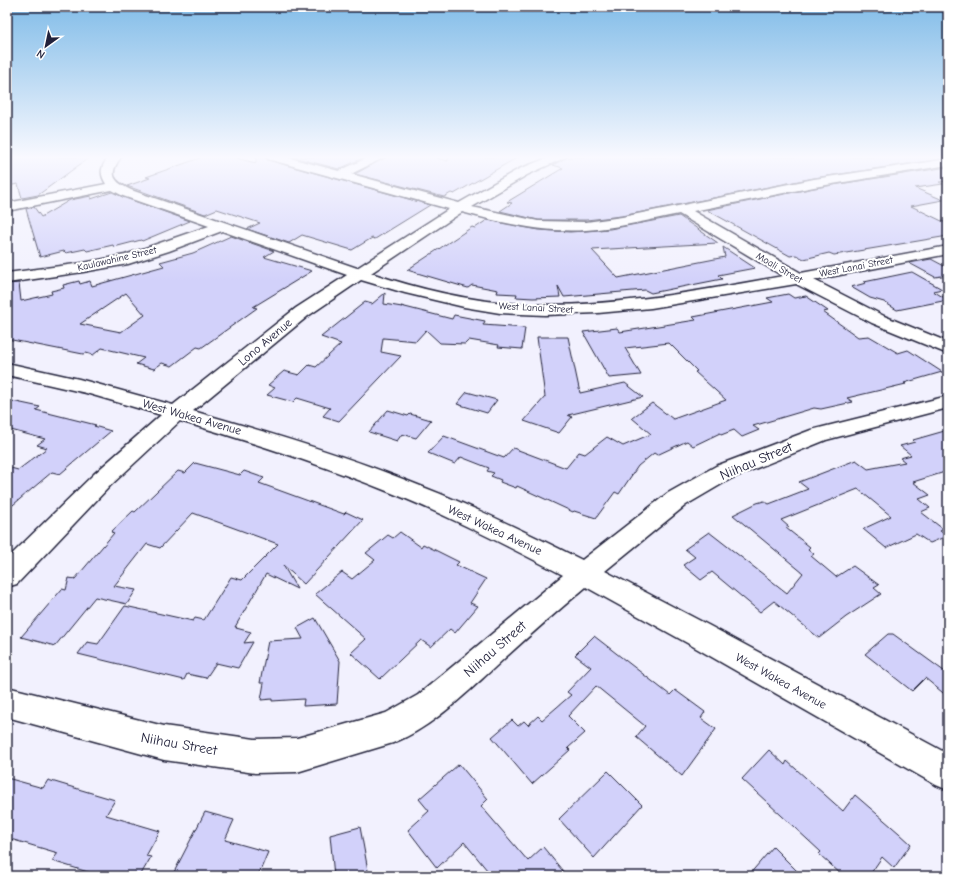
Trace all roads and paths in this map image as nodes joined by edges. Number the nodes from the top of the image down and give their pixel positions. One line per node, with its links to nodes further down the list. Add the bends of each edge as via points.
1 (51, 198): 6 (street)
2 (142, 198): 9 (street, West Lanai Street)
3 (428, 198): 7 (street)
4 (477, 198): 7 (street, Lono Avenue)
5 (738, 198): 8 (street)
6 (7, 207)
7 (461, 207): 8 (street, via 506,219 558,226 593,225); 11 (street, Lono Avenue)
8 (681, 209): 13 (street, Moali Street)
9 (223, 226): 11 (street, West Lanai Street); 12 (street, Kaulawahine Street, via 175,245 127,259 83,268)
10 (948, 250): 13 (street, West Lanai Street)
11 (359, 273): 13 (street, West Lanai Street, via 411,290 453,299 497,307 545,310 605,309); 17 (street, Lono Avenue, via 302,312)
12 (7, 278)
13 (797, 279): 14 (street, Moali Street, via 881,320)
14 (948, 348)
15 (7, 370): 17 (street, West Wakea Avenue, via 49,377)
16 (948, 402): 18 (street, Niihau Street, via 819,435 724,472 677,499)
17 (177, 412): 18 (street, West Wakea Avenue, via 256,436 358,472 444,506); 19 (street, Lono Avenue, via 102,480)
18 (585, 572): 20 (street, Niihau Street, via 429,706 393,727 296,755 255,756 164,743); 21 (street, West Wakea Avenue)
19 (7, 576)
20 (7, 702)
21 (948, 773)

